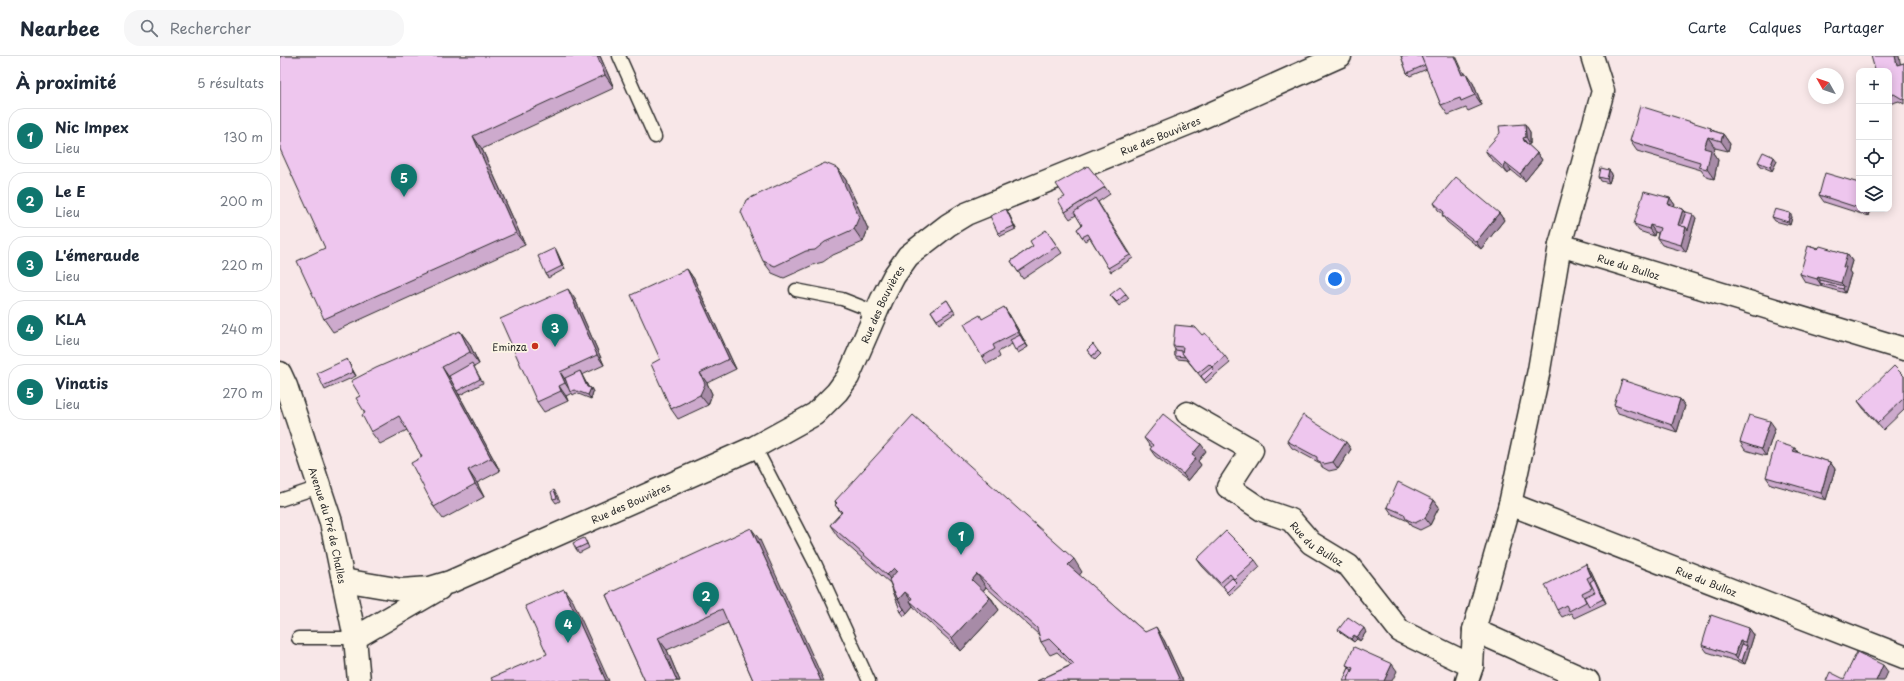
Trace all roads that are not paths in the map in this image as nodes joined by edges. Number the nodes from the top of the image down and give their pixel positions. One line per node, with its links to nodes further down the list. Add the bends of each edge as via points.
1 (619, 56): 4 (lane)
2 (1340, 56): 7 (street, Rue des Bouvières, via 1192,122 966,214 908,256 894,276)
3 (1590, 58): 5 (street, Rue du Bulloz, via 1603,91)
4 (656, 137)
5 (1560, 245): 8 (street, Rue du Bulloz); 14 (street, Rue du Bulloz, via 1539,370)
6 (796, 290): 7 (lane, via 842,299 865,308)
7 (872, 324): 11 (street, Rue des Bouvières, via 857,361 837,392 805,421)
8 (1904, 348)
9 (280, 373): 12 (street, Avenue du Pré de Challes)
10 (1187, 413): 21 (street, Rue du Bulloz, via 1252,450 1228,487 1262,510 1291,520 1310,543 1349,566 1400,630)
11 (755, 447): 16 (street, Rue des Bouvières); 23 (lane, via 815,563)
12 (319, 487): 13 (lane); 15 (street, Avenue du Pré de Challes)
13 (280, 500)
14 (1510, 504): 17 (street, Rue du Bulloz); 20 (street, Rue du Bulloz)
15 (343, 580): 16 (street, Rue des Bouvières, via 402,590 430,588); 19 (street, Avenue du Pré de Challes)
16 (450, 582): 19 (street, Rue des Bouvières)
17 (1474, 630): 21 (street, Rue du Bulloz); 24 (street)
18 (298, 638): 19 (lane)
19 (355, 638): 22 (street, Avenue du Pré de Challes)
20 (1904, 657)
21 (1470, 674)
22 (359, 681)
23 (869, 681)
24 (1588, 681)

